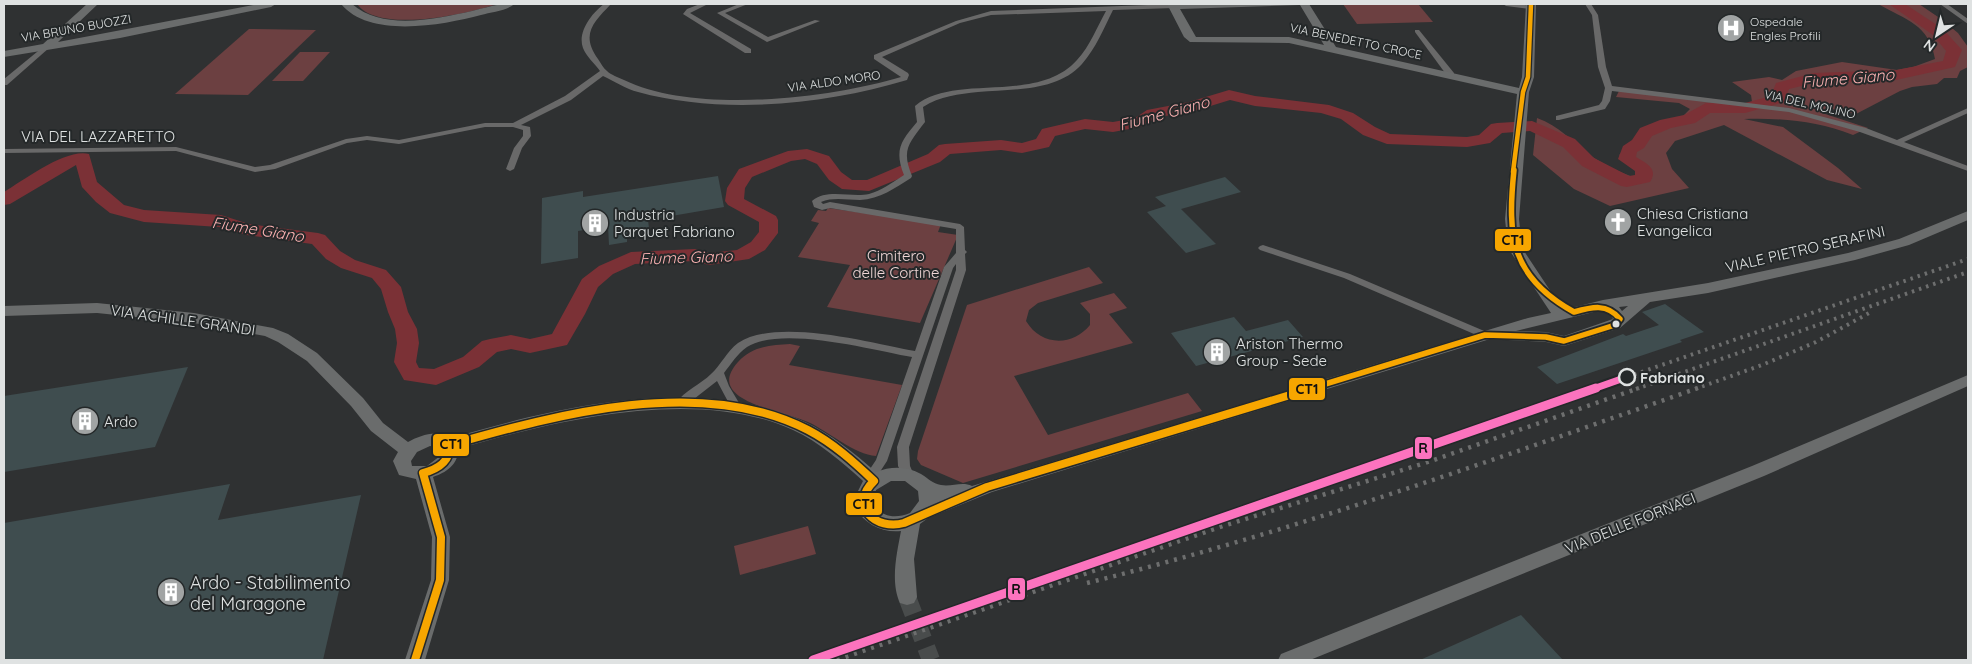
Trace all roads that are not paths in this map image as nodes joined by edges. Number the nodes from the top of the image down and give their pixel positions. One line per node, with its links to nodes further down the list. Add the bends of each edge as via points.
1 (93, 4): 19 (street)
2 (271, 4): 20 (street, VIA BRUNO BUOZZI)
3 (346, 4): 4 (street, via 367,17 390,22 444,21)
4 (509, 4)
5 (608, 4): 25 (street, via 594,17 586,44 590,59)
6 (705, 4): 23 (street, via 686,14)
7 (745, 4): 16 (street, via 720,13 767,40)
8 (1296, 4): 13 (street)
9 (1304, 4): 21 (street)
10 (1506, 4): 14 (street)
11 (1588, 4): 28 (street, via 1595,15 1602,66)
12 (1943, 4): 17 (street)
13 (1173, 5): 15 (street, VIA ALDO MORO); 21 (street, VIA BENEDETTO CROCE, via 1189,37 1194,40 1270,38)
14 (1531, 5): 29 (street, via 1528,77)
15 (1110, 9): 25 (street, VIA ALDO MORO, via 971,17 877,57 902,72 904,78 863,90 810,97 720,102 683,99 636,89); 39 (street, via 1075,67 1060,78 1039,84 930,98 920,106 921,122 902,149 908,176 892,187 864,198 834,196 816,201 817,205 960,227)
16 (817, 21)
17 (1968, 22)
18 (1417, 31): 26 (street)
19 (55, 36): 20 (street); 22 (street)
20 (44, 48): 22 (street, VIA BRUNO BUOZZI); 27 (street)
21 (1331, 48): 26 (street, VIA BENEDETTO CROCE)
22 (30, 50): 24 (street, VIA BRUNO BUOZZI)
23 (748, 51)
24 (4, 54)
25 (602, 73): 32 (street, via 568,98)
26 (1450, 75): 29 (street, VIA BENEDETTO CROCE)
27 (4, 83)
28 (1609, 88): 31 (street, via 1602,107); 33 (street, VIA DEL MOLINO, via 1789,110 1863,130)
29 (1523, 95): 43 (street, via 1512,219 1515,248 1551,300)
30 (1968, 110): 33 (street)
31 (1559, 118)
32 (514, 125): 34 (street, VIA DEL LAZZARETTO, via 485,125 398,142 380,138 360,139 255,170 176,149); 35 (street, via 527,129 527,136 518,148)
33 (1896, 143): 36 (street, VIA DEL MOLINO)
34 (4, 151)
35 (510, 169)
36 (1968, 169)
37 (1968, 215): 40 (street, VIALE PIETRO SERAFINI, via 1904,242 1850,258)
38 (1263, 248): 46 (street, via 1347,276)
39 (962, 252): 48 (street, via 949,267); 56 (street, via 961,270 903,447)
40 (1645, 299): 41 (street, VIALE PIETRO SERAFINI); 44 (street)
41 (1602, 305): 43 (street, VIALE PIETRO SERAFINI); 44 (street, via 1614,310)
42 (4, 311): 54 (street, VIA ACHILLE GRANDI, via 97,308 194,318 268,332 312,357 377,427)
43 (1567, 314): 45 (street, VIALE PIETRO SERAFINI)
44 (1620, 319): 47 (street, via 1615,325 1564,341)
45 (1542, 320): 46 (street, VIALE PIETRO SERAFINI); 47 (street, via 1538,328)
46 (1485, 335): 47 (street); 58 (street, VIALE PIETRO SERAFINI)
47 (1546, 337)
48 (918, 355): 49 (street, via 796,335 772,335 748,342 730,354); 57 (street)
49 (718, 373): 51 (street); 52 (street)
50 (1968, 380): 63 (street, VIA DELLE FORNACI, via 1758,472)
51 (681, 402): 52 (street); 53 (street, via 556,418 502,429)
52 (738, 408): 57 (street, via 796,425 813,434)
53 (450, 445): 54 (street, via 442,440 428,440); 55 (street, via 450,456 446,462)
54 (408, 451): 55 (street, via 402,461 405,470)
55 (423, 473): 62 (street, via 441,537 440,580)
56 (908, 475): 57 (street, via 889,474); 59 (street)
57 (872, 480): 60 (street, via 864,494 864,507 874,519 892,525)
58 (987, 488): 59 (street, via 947,493); 60 (street)
59 (926, 489): 60 (street, via 927,504)
60 (917, 517): 61 (street, via 905,559)
61 (906, 597)
62 (415, 660)
63 (1288, 660)

